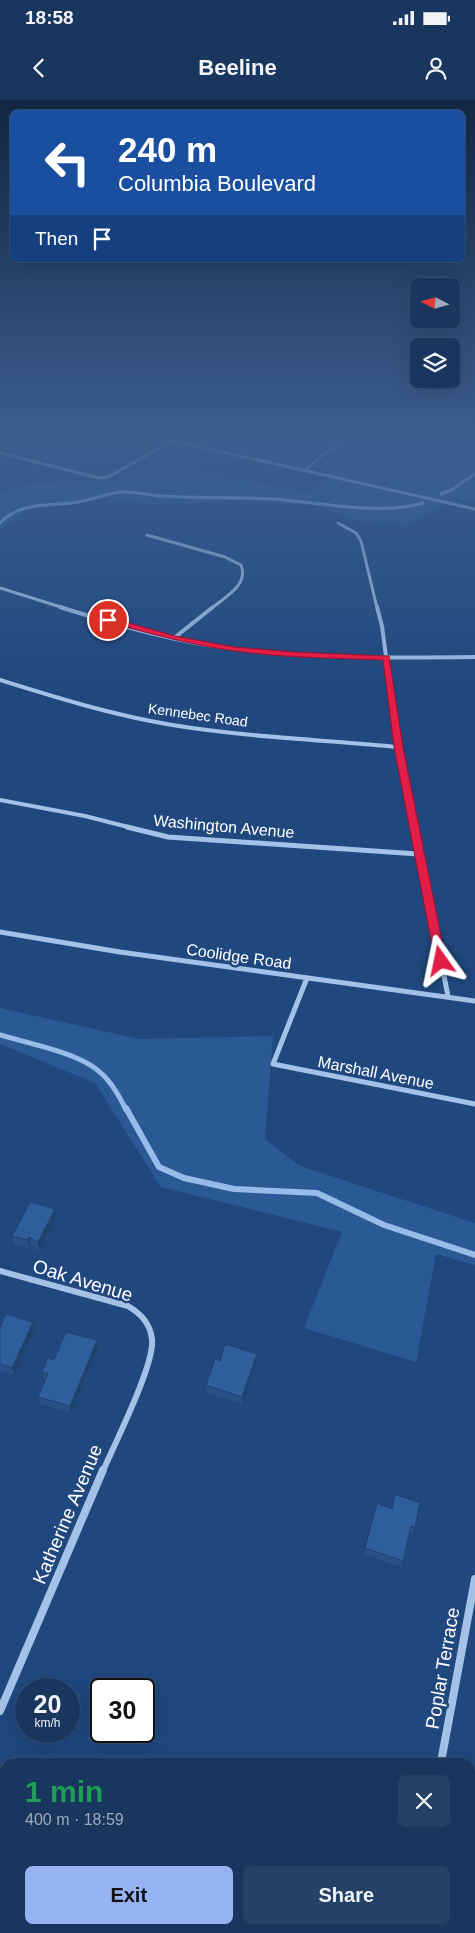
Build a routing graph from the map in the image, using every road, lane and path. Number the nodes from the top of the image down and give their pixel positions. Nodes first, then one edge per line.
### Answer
1 (338, 523) dead end
2 (147, 536) dead end
3 (0, 588) edge
4 (174, 638) junction
5 (386, 658) junction
6 (475, 658) edge
7 (0, 680) edge
8 (398, 747) junction
9 (0, 800) edge
10 (418, 854) junction
11 (0, 932) edge
12 (307, 978) junction
13 (448, 996) junction
14 (475, 1001) edge
15 (475, 1104) edge
16 (0, 1271) edge
17 (150, 1328) joint
18 (475, 1580) edge
19 (0, 1710) edge
20 (442, 1758) edge

1 - 5 street
2 - 4 street
3 - 4 street
4 - 5 street
5 - 6 street
5 - 8 street
7 - 8 street, Kennebec Road
8 - 10 street
9 - 10 street, Washington Avenue
10 - 13 street
11 - 12 street, Coolidge Road
12 - 13 street, Coolidge Road
12 - 15 street, Marshall Avenue
13 - 14 street, Coolidge Road
16 - 17 street, Oak Avenue
17 - 19 street, Katherine Avenue
18 - 20 street, Poplar Terrace

